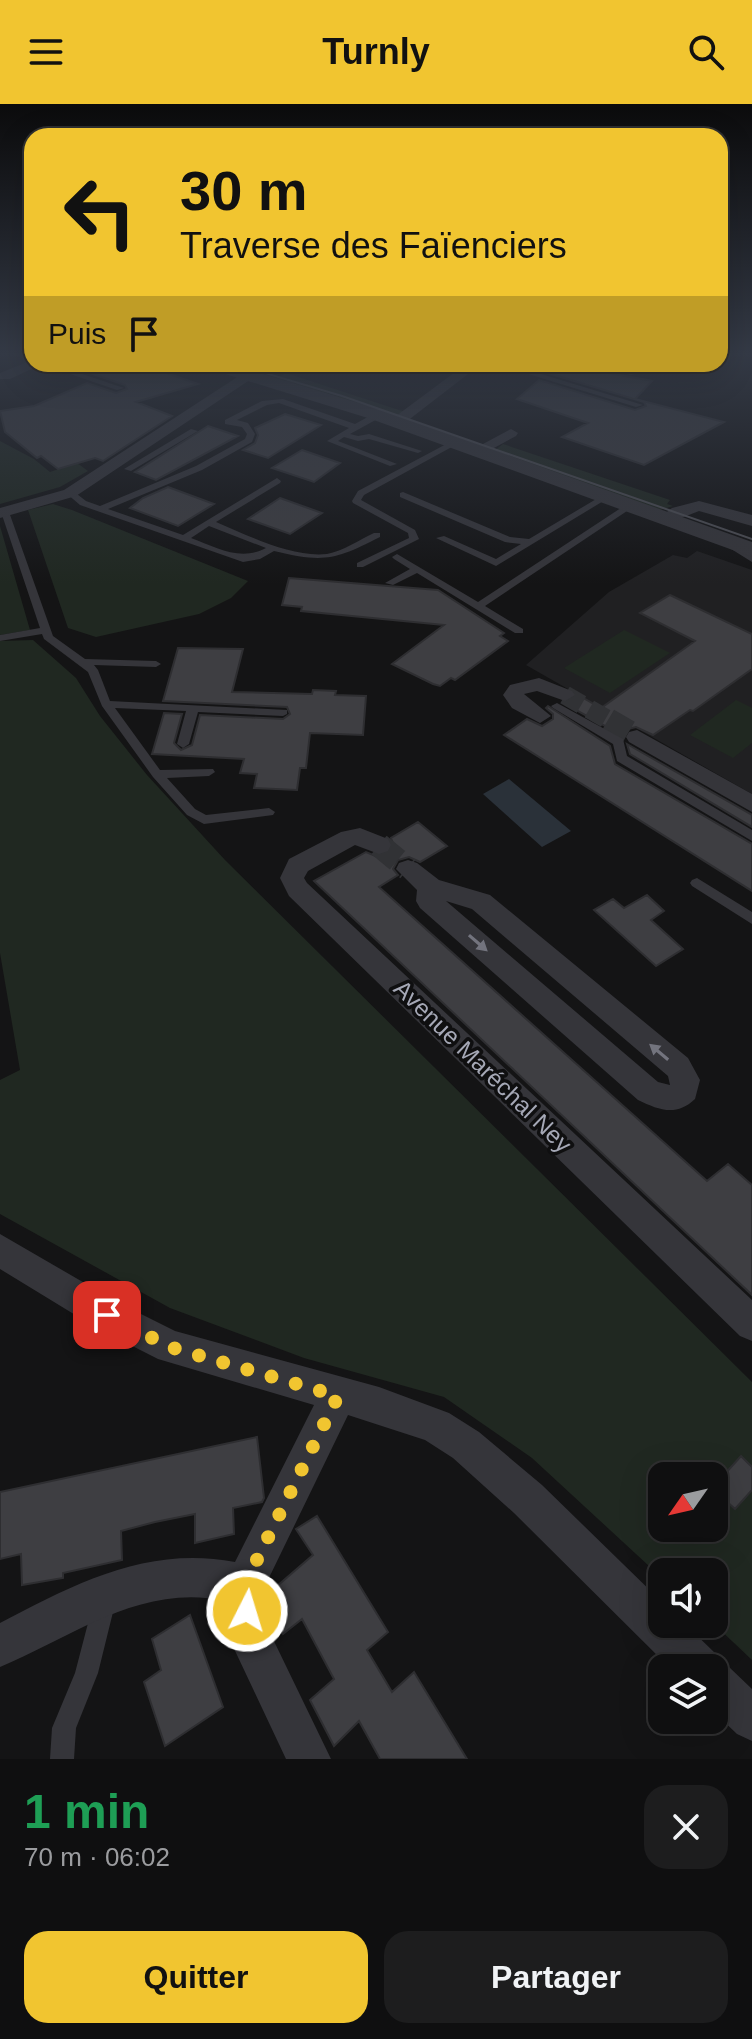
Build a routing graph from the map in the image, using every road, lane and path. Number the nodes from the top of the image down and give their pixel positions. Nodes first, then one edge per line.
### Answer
1 (166, 429) edge
2 (249, 429) edge
3 (351, 429) edge
4 (418, 429) edge
5 (194, 431) dead end
6 (511, 433) dead end
7 (343, 434) junction
8 (145, 443) junction
9 (455, 443) junction
10 (163, 448) junction
11 (418, 451) dead end
12 (478, 451) junction
13 (393, 464) dead end
14 (128, 469) dead end
15 (277, 481) dead end
16 (70, 493) junction
17 (403, 495) dead end
18 (606, 497) junction
19 (630, 505) junction
20 (100, 509) junction
21 (2, 512) edge
22 (666, 519) junction
23 (752, 521) edge
24 (209, 523) junction
25 (377, 535) dead end
26 (184, 538) junction
27 (441, 538) dead end
28 (724, 540) junction
29 (530, 542) junction
30 (273, 548) junction
31 (752, 550) edge
32 (397, 557) dead end
33 (752, 559) edge
34 (360, 565) dead end
35 (417, 569) junction
36 (390, 583) dead end
37 (478, 606) junction
38 (45, 630) junction
39 (519, 631) dead end
40 (0, 638) edge
41 (85, 662) junction
42 (156, 664) dead end
43 (106, 704) junction
44 (554, 706) dead end
45 (193, 708) junction
46 (283, 712) dead end
47 (637, 737) tunnel mouth
48 (183, 744) dead end
49 (209, 772) dead end
50 (157, 774) junction
51 (752, 804) edge
52 (269, 812) dead end
53 (752, 836) edge
54 (379, 845) tunnel mouth
55 (408, 869) tunnel mouth
56 (697, 883) dead end
57 (430, 887) junction
58 (752, 919) edge
59 (0, 1250) edge
60 (752, 1324) edge
61 (338, 1396) junction
62 (245, 1584) junction
63 (107, 1596) junction
64 (0, 1646) edge
65 (686, 1654) edge
66 (728, 1696) edge
67 (752, 1719) edge
68 (62, 1759) edge
69 (309, 1759) edge

1 - 8 street
2 - 20 lane
3 - 7 lane
4 - 9 street
5 - 10 lane
6 - 12 street
7 - 11 lane
7 - 13 lane
8 - 10 lane
8 - 16 street
9 - 12 street
9 - 34 lane
10 - 14 lane
12 - 18 street
15 - 24 lane
16 - 20 lane
16 - 21 street
17 - 29 lane
18 - 19 street
18 - 29 lane
19 - 22 street
19 - 37 lane
20 - 26 lane
21 - 38 lane
22 - 23 street
22 - 28 street
24 - 26 lane
24 - 30 lane
25 - 30 lane
26 - 30 lane
27 - 29 lane
28 - 31 street
28 - 33 lane
32 - 35 lane
35 - 36 lane
35 - 37 lane
37 - 39 lane
38 - 40 lane
38 - 41 lane
41 - 42 lane
41 - 43 lane
43 - 45 lane
43 - 50 lane
44 - 53 lane
45 - 46 lane
45 - 48 lane
47 - 51 street
49 - 50 lane
50 - 52 lane
54 - 60 street, Avenue Maréchal Ney
55 - 57 street
56 - 58 lane
57 -> 57 street
59 - 61 street
61 - 62 street
61 - 65 street
62 - 63 street
62 - 69 street
63 - 64 street
63 - 68 lane
66 - 67 street

